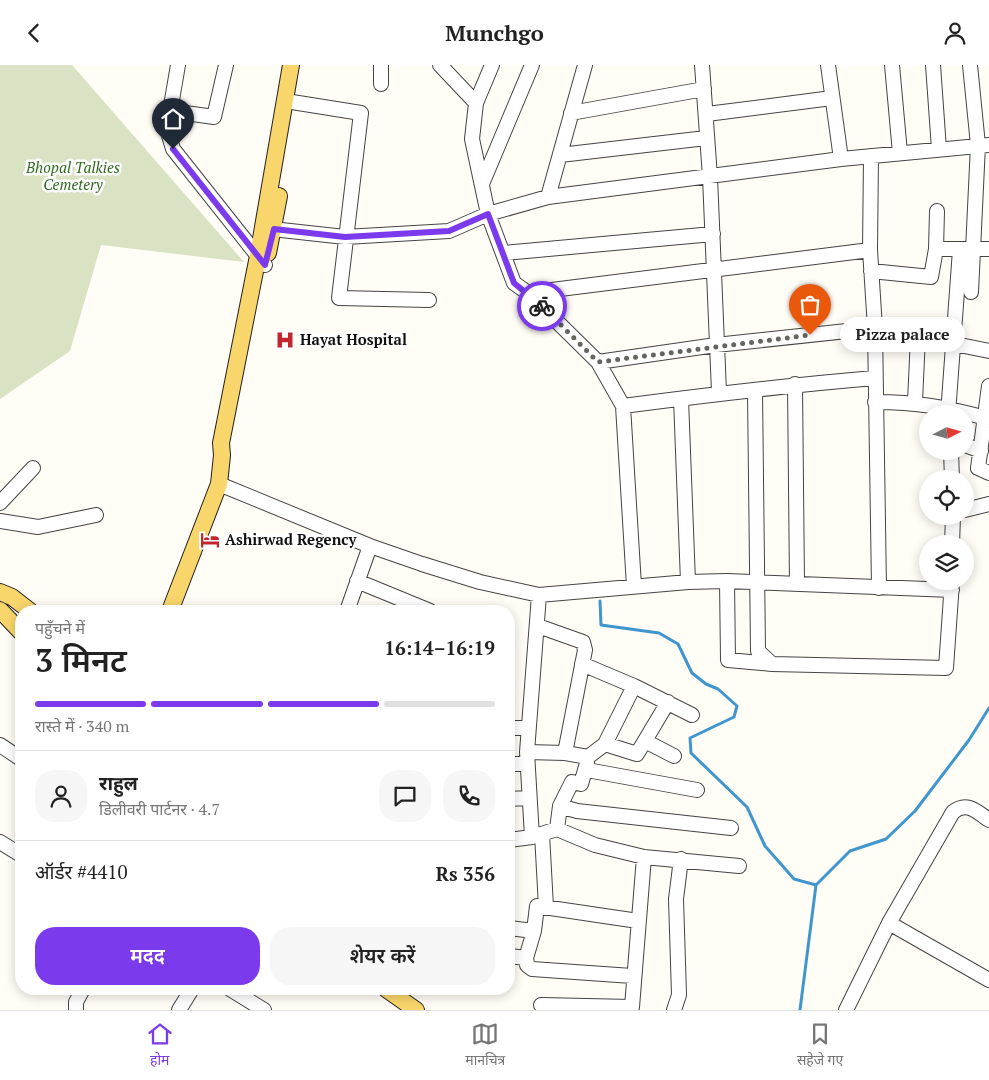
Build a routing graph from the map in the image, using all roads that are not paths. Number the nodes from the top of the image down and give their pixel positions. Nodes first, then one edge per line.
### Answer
1 (178, 65) edge
2 (226, 65) edge
3 (380, 65) edge
4 (440, 65) edge
5 (492, 65) edge
6 (532, 65) edge
7 (584, 65) edge
8 (702, 65) edge
9 (828, 65) edge
10 (892, 65) edge
11 (933, 65) edge
12 (970, 65) edge
13 (294, 70) edge
14 (381, 83) dead end
15 (704, 89) junction
16 (832, 98) junction
17 (292, 102) junction
18 (476, 103) junction
19 (171, 111) junction
20 (571, 113) junction
21 (707, 114) junction
22 (706, 138) junction
23 (983, 145) edge
24 (939, 149) junction
25 (900, 153) junction
26 (560, 155) junction
27 (871, 156) junction
28 (841, 159) junction
29 (710, 177) junction
30 (482, 184) junction
31 (548, 197) junction
32 (937, 211) dead end
33 (488, 214) junction
34 (269, 228) junction
35 (713, 234) junction
36 (345, 237) junction
37 (936, 249) junction
38 (966, 249) junction
39 (989, 249) edge
40 (870, 250) junction
41 (504, 253) junction
42 (261, 260) junction
43 (713, 271) junction
44 (871, 271) junction
45 (971, 292) dead end
46 (528, 293) junction
47 (429, 300) dead end
48 (875, 329) junction
49 (918, 336) junction
50 (954, 343) junction
51 (716, 345) junction
52 (989, 351) edge
53 (598, 362) junction
54 (875, 378) junction
55 (795, 384) junction
56 (989, 386) edge
57 (755, 391) junction
58 (719, 392) junction
59 (681, 399) junction
60 (875, 402) junction
61 (915, 402) junction
62 (927, 405) edge
63 (948, 405) edge
64 (623, 406) junction
65 (974, 412) edge
66 (987, 413) edge
67 (974, 449) edge
68 (980, 451) junction
69 (33, 468) dead end
70 (989, 473) edge
71 (219, 484) junction
72 (0, 503) edge
73 (989, 504) edge
74 (974, 508) edge
75 (96, 515) dead end
76 (0, 521) edge
77 (370, 546) junction
78 (357, 581) junction
79 (727, 581) junction
80 (758, 581) junction
81 (688, 582) junction
82 (797, 584) junction
83 (634, 587) junction
84 (919, 587) edge
85 (879, 588) junction
86 (952, 590) edge
87 (0, 592) edge
88 (539, 595) junction
89 (22, 605) edge
90 (172, 605) edge
91 (349, 605) edge
92 (415, 605) edge
93 (0, 610) edge
94 (15, 626) edge
95 (538, 626) junction
96 (582, 664) junction
97 (772, 664) junction
98 (634, 686) junction
99 (668, 702) junction
100 (692, 715) dead end
101 (515, 728) edge
102 (528, 728) junction
103 (645, 741) junction
104 (605, 744) junction
105 (0, 745) edge
106 (565, 753) junction
107 (15, 755) edge
108 (674, 756) dead end
109 (527, 758) junction
110 (515, 762) edge
111 (587, 764) junction
112 (698, 790) dead end
113 (528, 798) junction
114 (515, 799) edge
115 (560, 806) junction
116 (989, 820) edge
117 (731, 828) dead end
118 (557, 829) junction
119 (537, 835) junction
120 (515, 839) edge
121 (0, 842) edge
122 (15, 851) edge
123 (644, 857) junction
124 (681, 859) junction
125 (739, 866) dead end
126 (546, 907) junction
127 (638, 921) junction
128 (889, 923) junction
129 (515, 929) edge
130 (534, 931) junction
131 (515, 956) edge
132 (526, 958) junction
133 (987, 975) edge
134 (632, 976) junction
135 (80, 995) edge
136 (188, 995) edge
137 (240, 995) edge
138 (395, 995) edge
139 (541, 1005) dead end
140 (850, 1008) edge
141 (76, 1010) edge
142 (179, 1010) edge
143 (264, 1010) edge
144 (416, 1010) edge
145 (674, 1010) edge

1 - 19 street
2 - 19 street
3 - 14 street
4 - 18 street
5 - 18 street
6 - 30 street
7 - 20 street
8 - 15 street
9 - 16 street
10 - 25 street
11 - 24 street
12 - 23 street
13 - 17 main road
13 - 34 main road
15 - 20 street
15 - 21 street
16 - 21 street
16 - 28 street
17 - 34 main road
17 - 36 street
18 - 30 street
19 - 42 street
20 - 26 street
21 - 22 street
22 - 26 street
22 - 29 street
23 - 24 street
23 - 38 street
24 - 25 street
25 - 27 street
26 - 31 street
27 - 28 street
27 - 40 street
28 - 29 street
29 - 31 street
29 - 35 street
30 - 33 street
31 - 33 street
32 - 37 street
33 - 36 street
33 - 41 street
34 - 36 street
34 - 42 main road
35 - 41 street
35 - 43 street
36 - 47 street
37 - 38 street
37 - 44 street
38 - 39 street
38 - 45 street
38 - 50 street
40 - 43 street
40 - 44 street
41 - 46 street
42 - 71 main road
43 - 46 street
43 - 51 street
44 - 48 street
46 - 53 street
48 - 49 street
48 - 51 street
48 - 54 street
49 - 50 street
49 - 61 street
50 - 52 street
50 - 63 street
51 - 53 street
51 - 58 street
53 - 64 street
54 - 55 street
54 - 60 street
55 - 57 street
55 - 82 street
56 - 66 street
57 - 58 street
57 - 80 street
58 - 59 street
59 - 64 street
59 - 81 street
60 - 61 street
60 - 85 street
61 - 62 street
64 - 83 street
65 - 66 street
66 - 68 street
67 - 68 street
68 - 70 street
69 - 72 street
71 - 77 street
71 - 90 main road
73 - 74 street
75 - 76 street
77 - 78 street
77 - 88 street
78 - 91 street
78 - 92 street
79 - 80 street
79 - 81 street
79 - 97 street
80 - 82 street
80 - 97 street
81 - 83 street
82 - 85 street
83 - 88 street
84 - 85 street
86 - 97 street
87 - 89 main road
88 - 95 street
93 - 94 main road
95 - 96 street
95 - 102 street
96 - 98 street
96 - 106 street
98 - 99 street
98 - 104 street
99 - 100 street
99 - 103 street
101 - 102 street
102 - 109 street
103 - 104 street
103 - 108 street
104 - 111 street
105 - 107 street
106 - 109 street
106 - 111 street
109 - 110 street
109 - 113 street
111 - 112 street
111 - 115 street
113 - 114 street
113 - 119 street
115 - 117 street
115 - 118 street
116 - 128 street
118 - 119 street
118 - 123 street
119 - 120 street
119 - 126 street
121 - 122 street
123 - 124 street
123 - 127 street
124 - 125 street
124 - 145 street
126 - 127 street
126 - 130 street
127 - 134 street
128 - 133 street
128 - 140 street
129 - 130 street
130 - 132 street
131 - 132 street
132 - 134 street
134 - 139 street
135 - 141 street
136 - 142 street
137 - 143 street
138 - 144 main road

